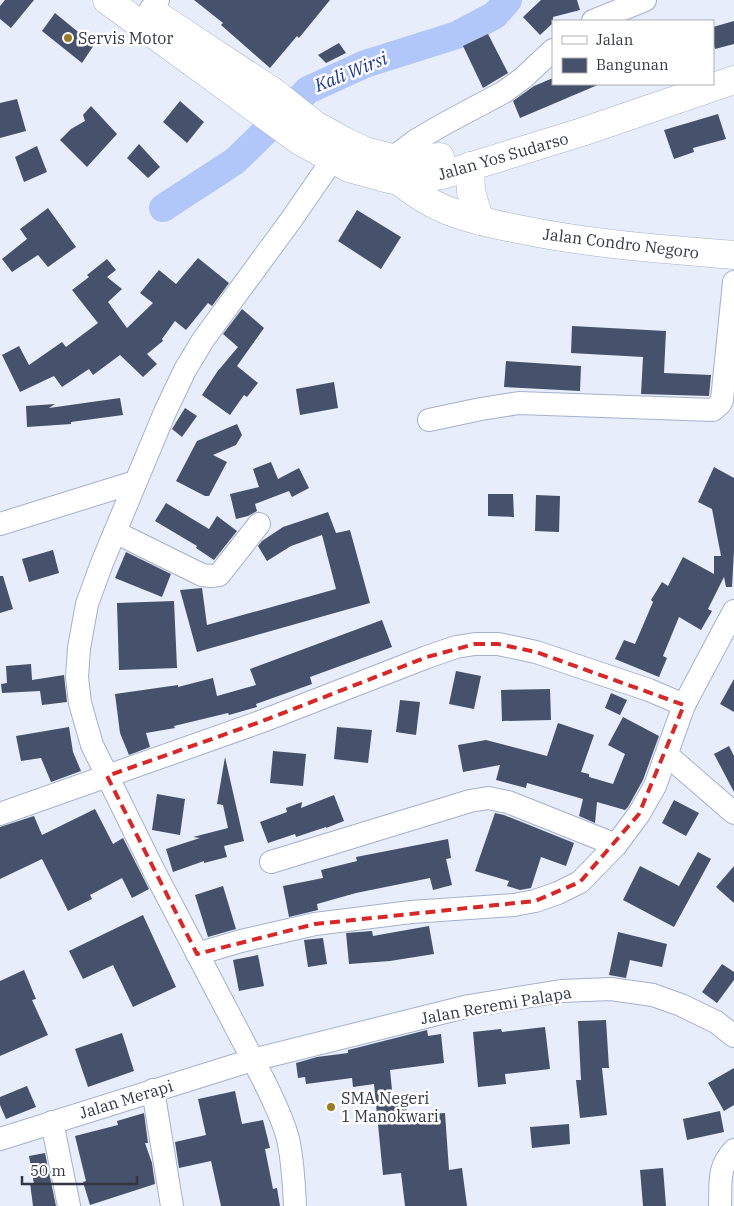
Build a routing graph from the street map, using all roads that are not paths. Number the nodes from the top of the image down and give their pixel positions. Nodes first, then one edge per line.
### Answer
1 (107, 0) edge
2 (645, 0) edge
3 (148, 3) edge
4 (595, 20) edge
5 (552, 51) edge
6 (734, 63) edge
7 (714, 75) edge
8 (734, 80) edge
9 (714, 81) edge
10 (668, 85) edge
11 (695, 85) edge
12 (265, 101) junction
13 (308, 133) junction
14 (333, 160) junction
15 (470, 166) junction
16 (395, 170) junction
17 (480, 221) junction
18 (734, 255) edge
19 (734, 282) edge
20 (429, 420) dead end
21 (136, 482) junction
22 (0, 524) edge
23 (259, 524) dead end
24 (115, 532) junction
25 (731, 625) edge
26 (684, 705) junction
27 (667, 755) junction
28 (107, 776) junction
29 (734, 813) edge
30 (0, 814) edge
31 (616, 845) junction
32 (271, 862) dead end
33 (197, 954) junction
34 (734, 1036) edge
35 (252, 1060) junction
36 (152, 1090) junction
37 (52, 1122) junction
38 (0, 1139) edge
39 (734, 1150) edge
40 (69, 1206) edge
41 (172, 1206) edge
42 (295, 1206) edge
43 (720, 1206) edge

1 - 12 main road, Jalan Yos Sudarso
2 - 4 street
3 - 12 main road, Jalan Yos Sudarso
5 - 16 street
6 - 7 main road, Jalan Yos Sudarso
8 - 9 main road, Jalan Yos Sudarso
10 - 16 main road, Jalan Yos Sudarso
11 - 15 main road, Jalan Yos Sudarso
12 - 13 main road, Jalan Yos Sudarso
13 - 14 main road, Jalan Yos Sudarso
13 - 16 main road, Jalan Yos Sudarso
14 - 16 main road, Jalan Yos Sudarso
14 - 21 street
15 - 16 main road, Jalan Yos Sudarso
15 - 17 main road
16 - 17 main road, Jalan Condro Negoro
17 - 18 main road, Jalan Condro Negoro
19 - 20 street
21 - 22 street
21 - 24 street
23 - 24 street
24 - 28 street
25 - 26 street
26 - 27 street
26 - 28 street
27 - 29 street
27 - 31 street
28 - 30 street
28 - 33 street
31 - 32 street
31 - 33 street
33 - 35 street
34 - 35 street, Jalan Reremi Palapa
35 - 36 street, Jalan Merapi
35 - 42 street
36 - 37 street, Jalan Merapi
36 - 41 street
37 - 38 street, Jalan Merapi
37 - 40 street
39 - 43 street

